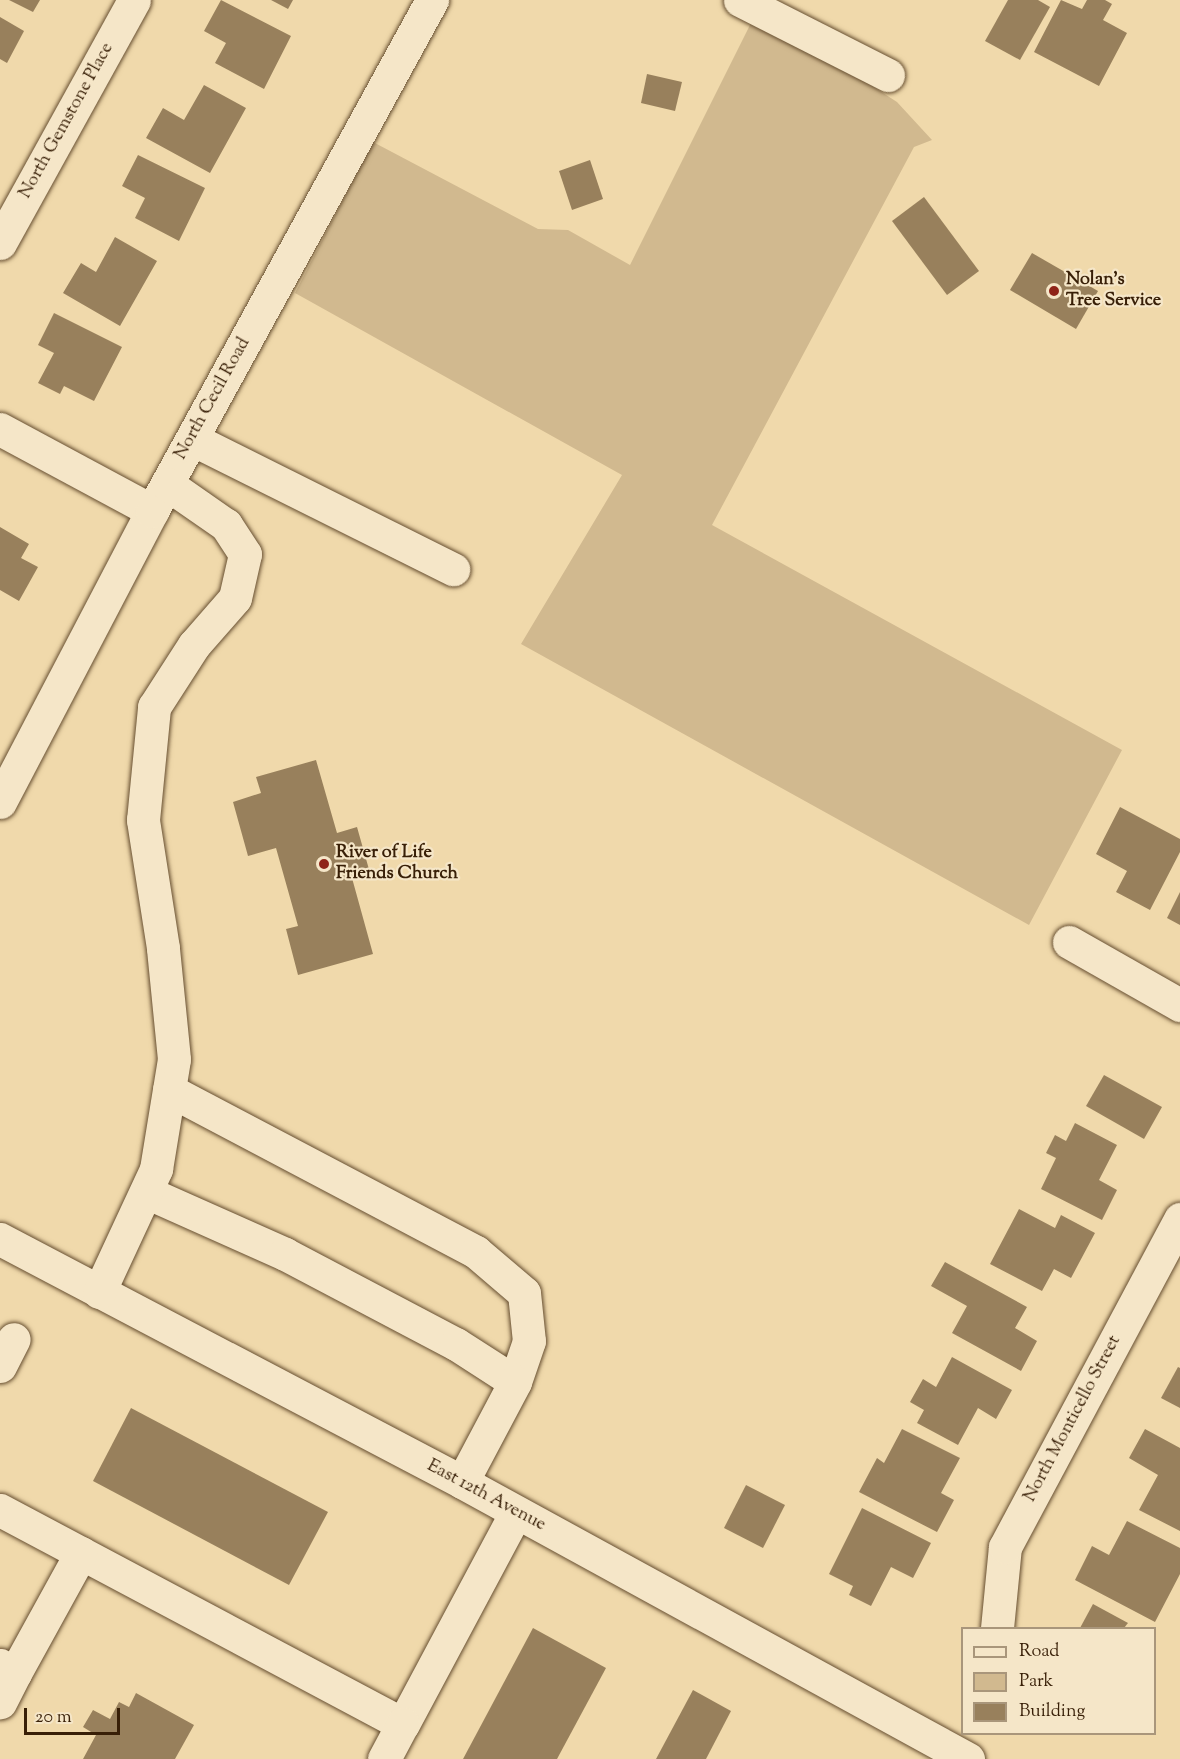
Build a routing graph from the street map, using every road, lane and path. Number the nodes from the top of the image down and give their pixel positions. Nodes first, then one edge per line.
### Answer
1 (134, 0) edge
2 (432, 0) edge
3 (740, 0) edge
4 (888, 75) dead end
5 (0, 243) edge
6 (0, 429) edge
7 (192, 439) junction
8 (159, 497) junction
9 (453, 569) dead end
10 (0, 802) edge
11 (1069, 942) dead end
12 (1180, 1005) edge
13 (169, 1090) junction
14 (146, 1192) junction
15 (1180, 1219) edge
16 (0, 1239) edge
17 (99, 1292) junction
18 (515, 1382) junction
19 (462, 1482) junction
20 (0, 1510) edge
21 (516, 1512) junction
22 (81, 1553) junction
23 (997, 1627) edge
24 (8, 1669) edge
25 (0, 1702) edge
26 (403, 1724) junction
27 (962, 1748) edge
28 (384, 1759) edge

1 - 5 street, North Gemstone Place
2 - 7 street, North Cecil Road
3 - 4 street
6 - 8 street
7 - 8 street, North Cecil Road
7 - 9 street
8 - 10 street, North Cecil Road
8 - 13 street
11 - 12 street
13 - 14 street
13 - 18 street
14 - 17 street
14 - 18 street
15 - 23 street, North Monticello Street
16 - 17 street, East 12th Avenue
17 - 19 street, East 12th Avenue
18 - 19 street
19 - 21 street, East 12th Avenue
20 - 22 street
21 - 26 street
21 - 27 street, East 12th Avenue
22 - 24 street
22 - 26 street
24 - 25 street
26 - 28 street

